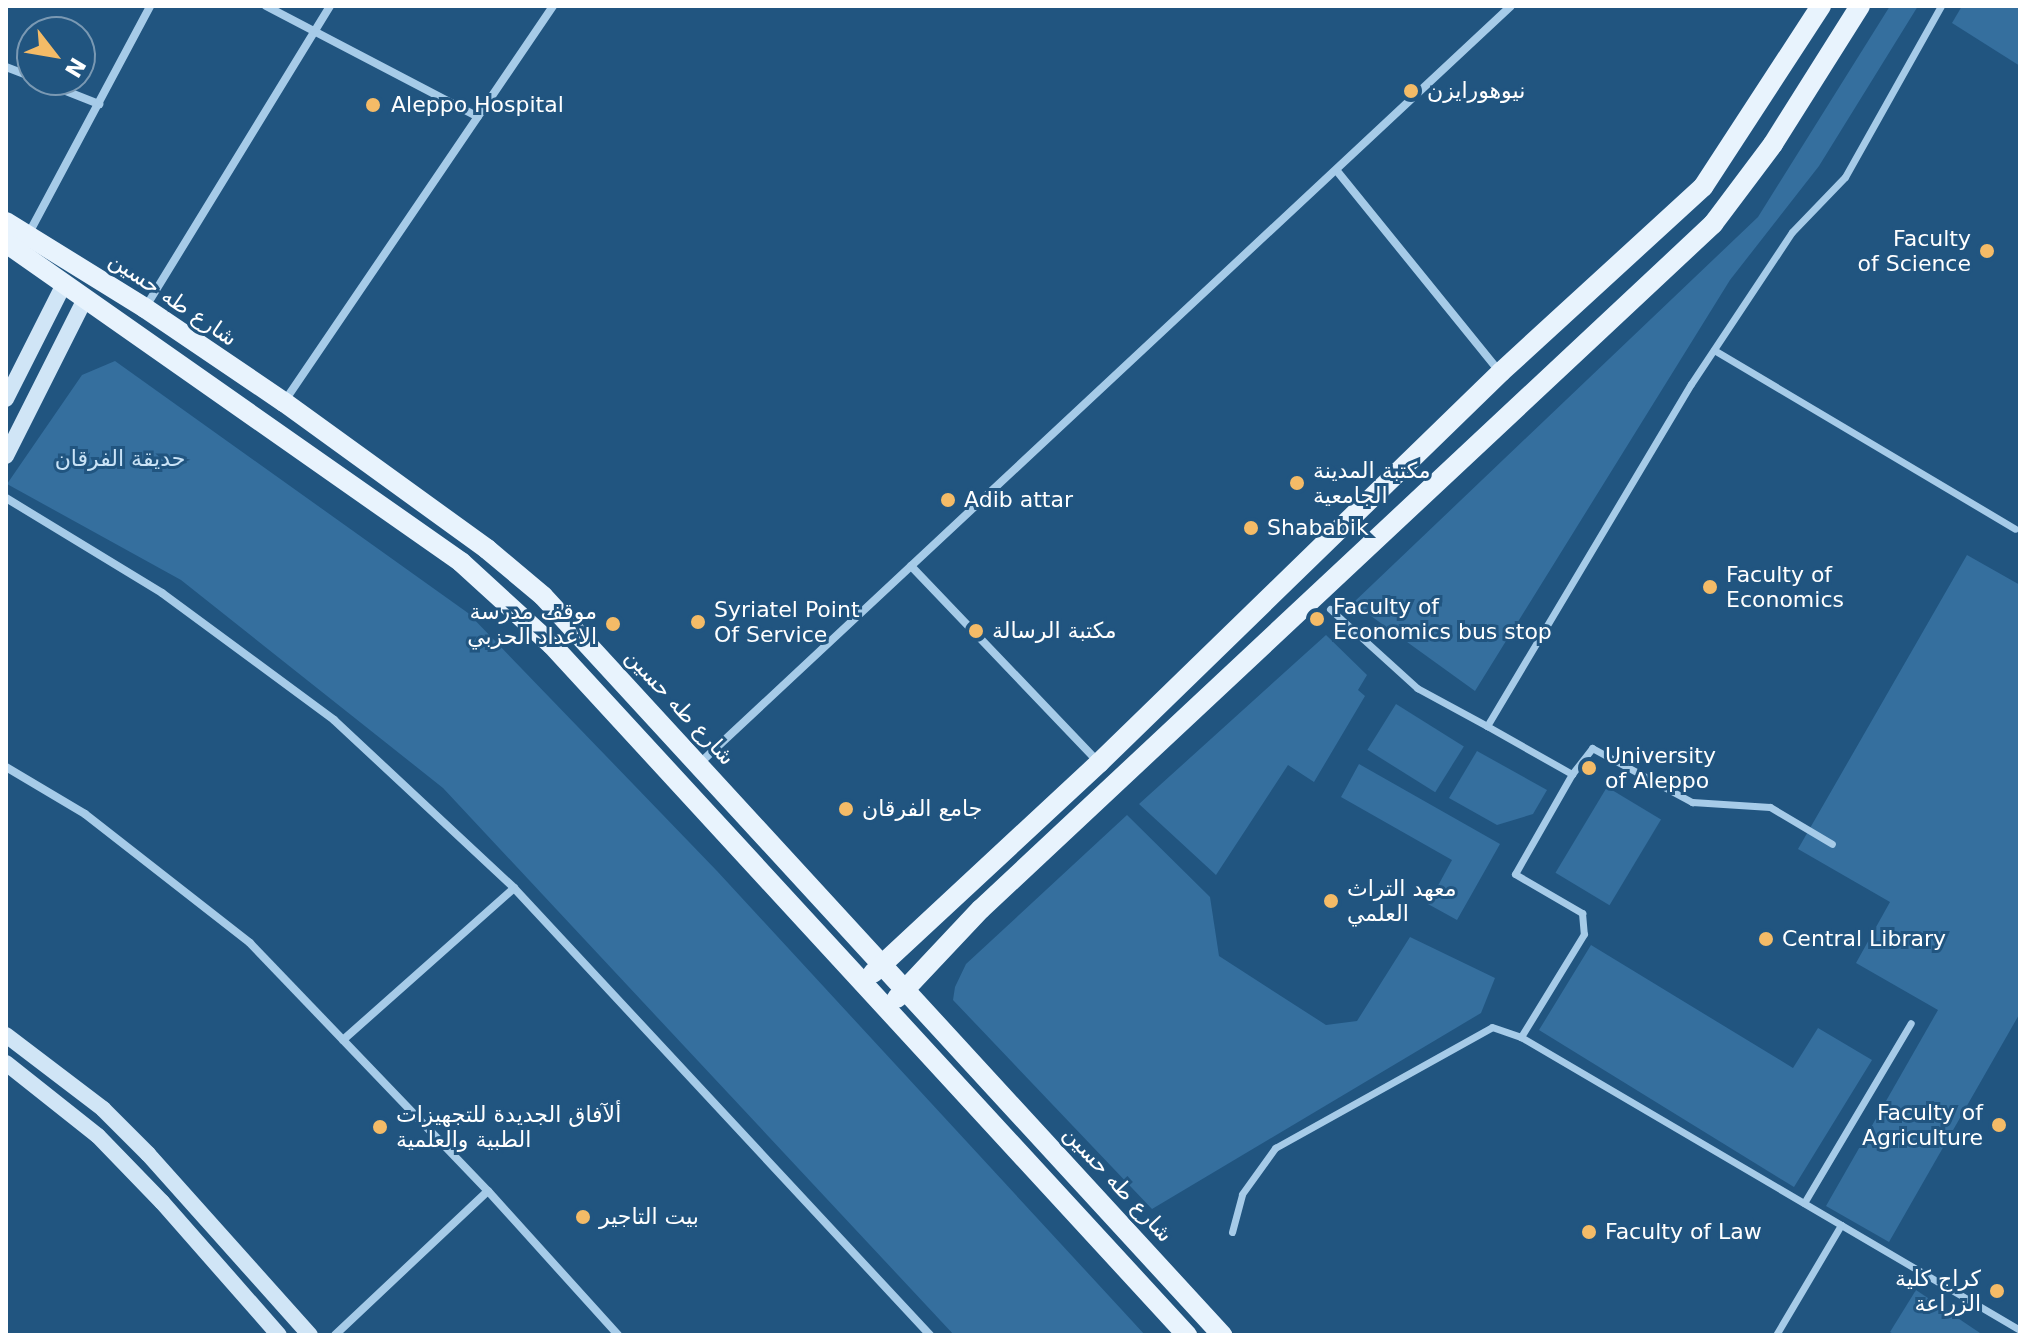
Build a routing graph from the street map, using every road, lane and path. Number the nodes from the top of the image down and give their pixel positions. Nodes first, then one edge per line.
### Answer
1 (150, 6) edge
2 (266, 6) edge
3 (330, 6) edge
4 (553, 6) edge
5 (1511, 6) edge
6 (1821, 6) edge
7 (1860, 6) edge
8 (1941, 6) edge
9 (315, 31) junction
10 (79, 96) edge
11 (99, 104) junction
12 (478, 117) junction
13 (1337, 171) junction
14 (6, 222) edge
15 (29, 233) junction
16 (6, 243) edge
17 (63, 286) junction
18 (84, 301) junction
19 (145, 308) junction
20 (1714, 350) junction
21 (1501, 372) junction
22 (6, 399) edge
23 (284, 402) junction
24 (6, 456) edge
25 (6, 498) edge
26 (2015, 529) dead end
27 (911, 566) junction
28 (1330, 609) dead end
29 (1487, 726) junction
30 (700, 763) junction
31 (1099, 763) junction
32 (6, 767) edge
33 (1572, 774) junction
34 (1832, 844) dead end
35 (514, 888) junction
36 (882, 964) junction
37 (861, 984) junction
38 (906, 989) junction
39 (885, 1009) junction
40 (1911, 1023) dead end
41 (6, 1035) edge
42 (1521, 1037) junction
43 (343, 1040) junction
44 (6, 1063) edge
45 (488, 1191) junction
46 (1804, 1203) junction
47 (1841, 1225) junction
48 (1232, 1232) dead end
49 (2020, 1330) edge
50 (279, 1335) edge
51 (310, 1335) edge
52 (335, 1335) edge
53 (618, 1335) edge
54 (930, 1335) edge
55 (1187, 1335) edge
56 (1222, 1335) edge
57 (1776, 1335) edge

1 - 11 street
2 - 9 street
3 - 9 street
4 - 12 street
5 - 13 street
6 - 21 main road
7 - 38 main road
8 - 20 street
9 - 12 street
9 - 19 street
10 - 11 street
11 - 15 street
12 - 23 street
13 - 21 street
13 - 27 street
14 - 15 main road, شارع طه حسين
15 - 19 main road, شارع طه حسين
16 - 17 main road
17 - 18 main road
17 - 22 main road
18 - 24 main road
18 - 37 main road
19 - 23 main road, شارع طه حسين
20 - 26 street
20 - 29 street
21 - 31 main road
23 - 30 main road, شارع طه حسين
25 - 35 street
27 - 30 street
27 - 31 street
28 - 29 street
29 - 33 street
30 - 36 main road, شارع طه حسين
31 - 36 main road
32 - 43 street
33 - 34 street
33 - 42 street
35 - 43 street
35 - 54 street
36 - 37 main road
36 - 38 main road, شارع طه حسين
37 - 39 main road
38 - 39 main road
38 - 56 main road, شارع طه حسين
39 - 55 main road
40 - 46 street
41 - 51 main road
42 - 46 street
42 - 48 street
43 - 45 street
44 - 50 main road
45 - 52 street
45 - 53 street
46 - 47 street
47 - 49 street
47 - 57 street

